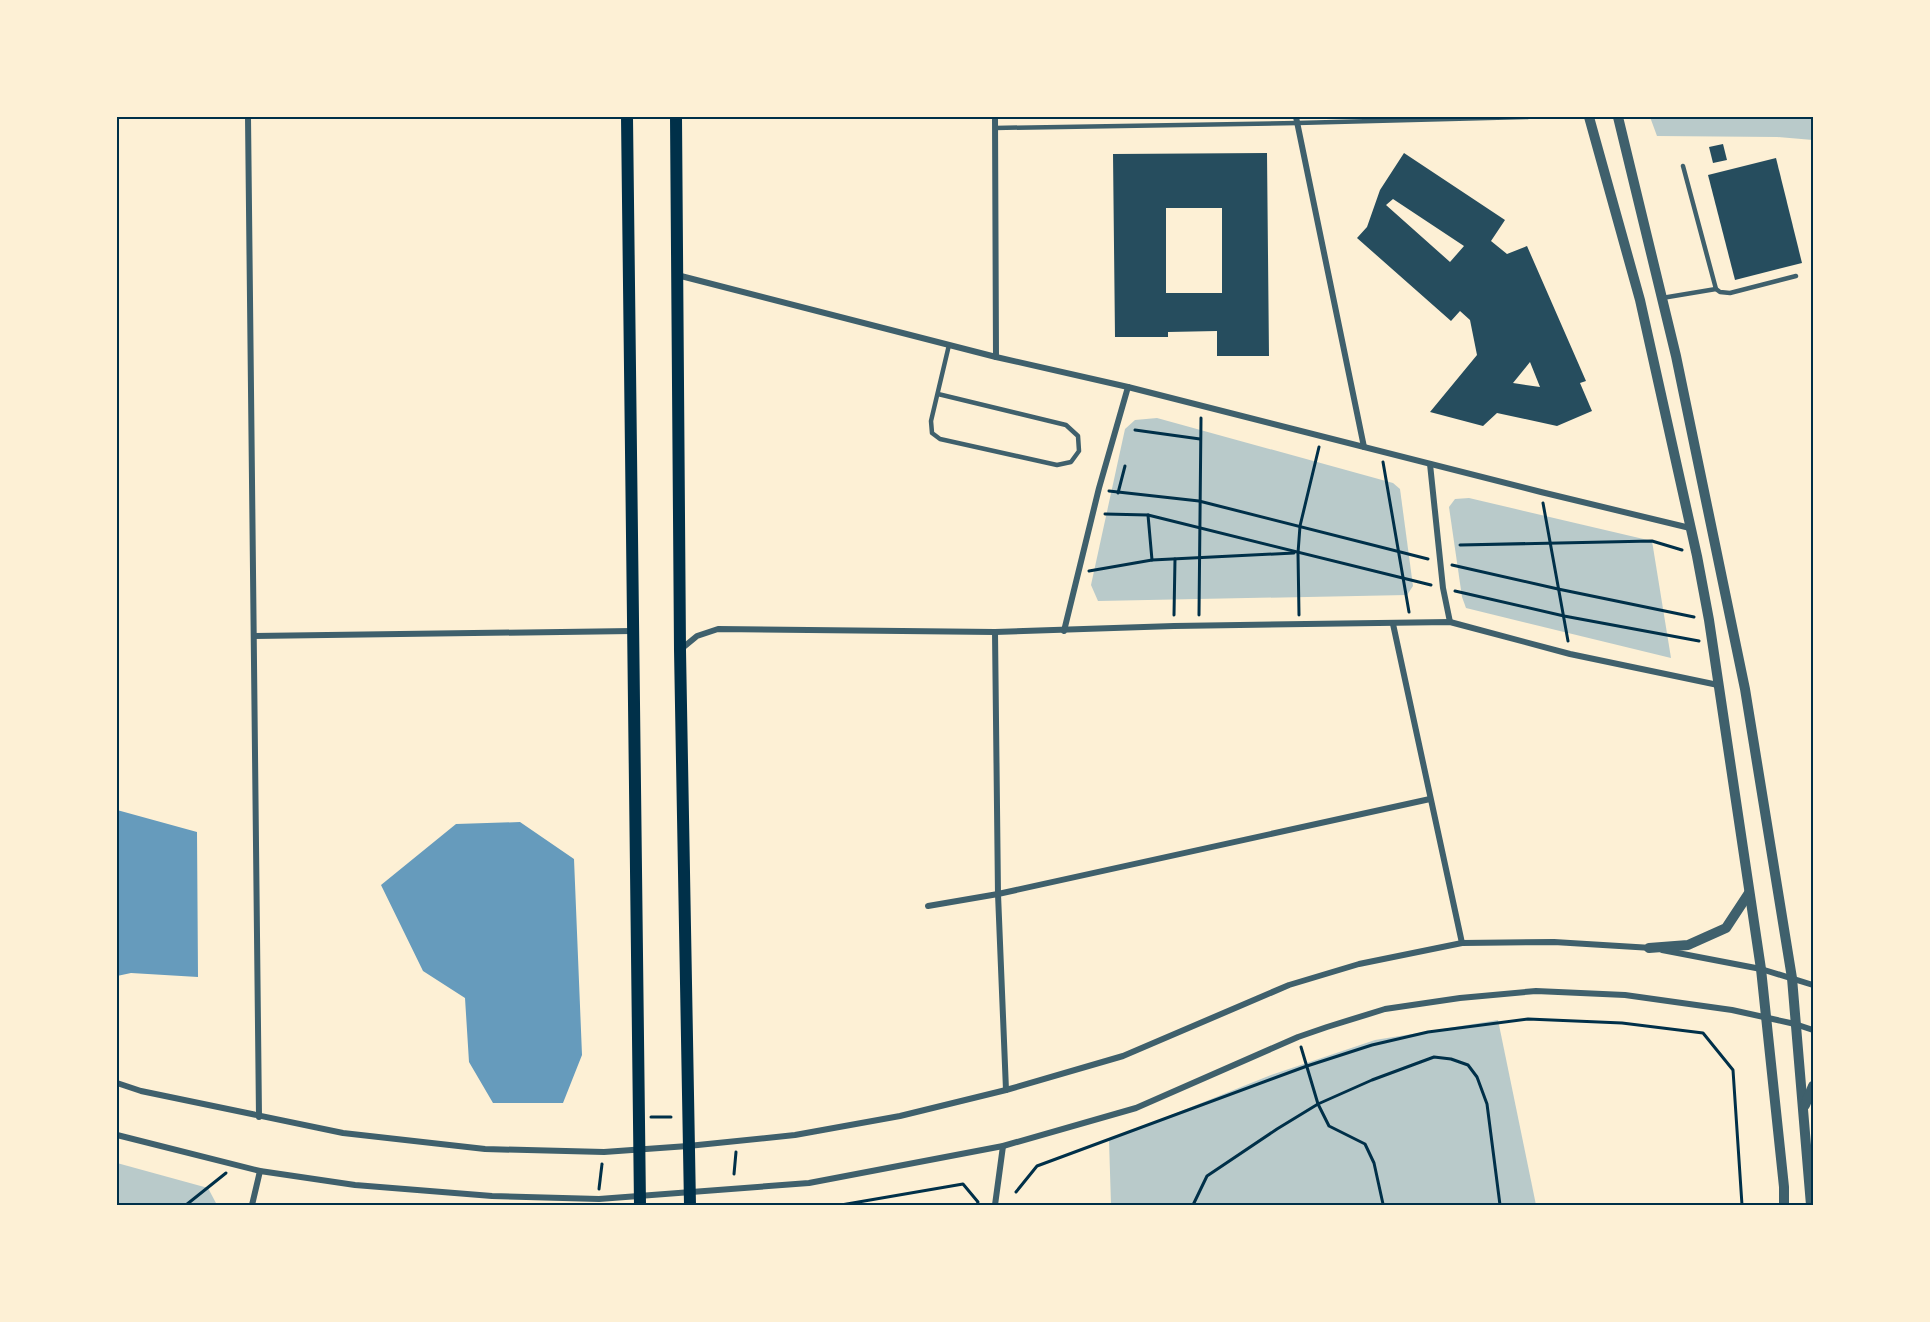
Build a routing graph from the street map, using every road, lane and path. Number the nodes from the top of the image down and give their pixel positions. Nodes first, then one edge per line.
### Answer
1 (248, 117) edge
2 (627, 117) edge
3 (676, 117) edge
4 (995, 117) edge
5 (1528, 117) edge
6 (1589, 117) edge
7 (1618, 117) edge
8 (1297, 120) edge
9 (995, 128) junction
10 (1683, 166) dead end
11 (676, 275) junction
12 (1796, 276) dead end
13 (1716, 289) junction
14 (1662, 298) junction
15 (950, 345) junction
16 (996, 357) junction
17 (1128, 387) junction
18 (938, 394) junction
19 (1201, 406) junction
20 (1135, 430) dead end
21 (1322, 436) junction
22 (1200, 439) junction
23 (1364, 447) junction
24 (1382, 452) junction
25 (1430, 464) junction
26 (1125, 466) dead end
27 (1099, 488) junction
28 (1541, 492) junction
29 (1118, 493) junction
30 (1199, 501) junction
31 (1093, 514) junction
32 (1148, 515) junction
33 (1300, 526) junction
34 (1199, 528) junction
35 (1690, 528) junction
36 (1550, 542) junction
37 (1460, 545) dead end
38 (1398, 551) junction
39 (1298, 553) junction
40 (1697, 555) junction
41 (1199, 557) junction
42 (1175, 559) junction
43 (1152, 560) junction
44 (1441, 562) junction
45 (1078, 573) junction
46 (1404, 580) junction
47 (1443, 588) junction
48 (1558, 589) junction
49 (1563, 616) junction
50 (1709, 620) junction
51 (1450, 622) junction
52 (1410, 623) junction
53 (1393, 624) junction
54 (1299, 625) junction
55 (1174, 626) junction
56 (1199, 626) junction
57 (632, 631) junction
58 (1064, 631) junction
59 (995, 632) junction
60 (254, 636) junction
61 (1712, 643) junction
62 (680, 650) junction
63 (1570, 654) junction
64 (1718, 685) junction
65 (1430, 799) junction
66 (1749, 893) junction
67 (998, 894) junction
68 (928, 906) dead end
69 (1462, 943) junction
70 (1649, 948) junction
71 (1761, 969) junction
72 (1792, 978) junction
73 (1813, 985) edge
74 (1765, 1017) junction
75 (1795, 1024) junction
76 (1813, 1030) edge
77 (1298, 1037) junction
78 (1307, 1066) junction
79 (117, 1083) edge
80 (1813, 1086) edge
81 (1006, 1090) junction
82 (1318, 1104) junction
83 (1804, 1108) junction
84 (259, 1117) junction
85 (671, 1117) dead end
86 (647, 1118) dead end
87 (117, 1136) edge
88 (688, 1146) junction
89 (1003, 1146) junction
90 (640, 1149) junction
91 (736, 1150) dead end
92 (237, 1164) junction
93 (602, 1164) dead end
94 (260, 1171) junction
95 (734, 1174) dead end
96 (1812, 1186) edge
97 (599, 1190) dead end
98 (1016, 1192) dead end
99 (689, 1199) edge
100 (640, 1200) edge
101 (186, 1205) edge
102 (252, 1205) edge
103 (841, 1205) edge
104 (977, 1205) edge
105 (995, 1205) edge
106 (1193, 1205) edge
107 (1384, 1205) edge
108 (1500, 1205) edge
109 (1742, 1205) edge
110 (1784, 1205) edge
111 (1811, 1205) edge

1 - 60 street
2 - 57 main road
3 - 11 main road
4 - 9 street
5 - 8 lane
6 - 35 street
7 - 14 street
8 - 9 lane
8 - 23 street
9 - 16 street
10 - 13 lane
11 - 15 street
11 - 62 main road
12 - 13 lane
13 - 14 lane
14 - 72 street
15 - 16 street
15 - 18 lane
16 - 17 street
17 - 19 street
17 - 27 street
18 - 18 lane
19 - 21 street
19 - 22 path
20 - 22 path
21 - 23 street
21 - 33 path
22 - 30 path
23 - 24 street
24 - 25 street
24 - 38 path
25 - 28 street
25 - 44 street
26 - 29 path
27 - 29 path
27 - 31 street
28 - 35 street
28 - 36 path
29 - 30 path
30 - 33 path
30 - 34 path
31 - 32 path
31 - 45 street
32 - 34 path
32 - 43 path
33 - 38 path
33 - 39 path
34 - 39 path
34 - 41 path
35 - 40 street
36 - 37 path
36 - 40 path
36 - 48 path
38 - 44 path
38 - 46 path
39 - 41 path
39 - 46 path
39 - 54 path
40 - 50 street
41 - 42 path
41 - 56 path
42 - 43 path
42 - 55 path
43 - 45 path
44 - 47 street
44 - 48 path
45 - 58 street
46 - 47 path
46 - 52 path
47 - 49 path
47 - 51 street
48 - 49 path
48 - 50 path
49 - 61 path
49 - 63 path
50 - 61 street
51 - 52 street
51 - 63 street
52 - 53 street
53 - 54 street
53 - 65 street
54 - 56 street
55 - 56 street
55 - 58 street
57 - 60 street
57 - 90 main road
58 - 59 street
59 - 62 street
59 - 67 street
60 - 84 street
61 - 64 street
62 - 88 main road
63 - 64 street
64 - 66 street
65 - 67 street
65 - 69 street
66 - 70 street
66 - 71 street
67 - 68 street
67 - 81 street
69 - 70 street
69 - 81 street
70 - 71 street
71 - 72 street
71 - 74 street
72 - 73 street
72 - 75 street
74 - 75 street
74 - 77 street
74 - 110 street
75 - 76 street
75 - 83 street
77 - 78 path
77 - 89 street
78 - 82 path
78 - 98 path
78 - 109 path
79 - 84 street
80 - 83 street
81 - 88 street
82 - 106 path
82 - 107 path
82 - 108 path
83 - 96 street
84 - 90 street
85 - 86 path
87 - 92 street
88 - 90 street
88 - 99 main road
89 - 99 street
89 - 105 street
90 - 100 main road
91 - 95 path
92 - 94 street
92 - 101 path
93 - 97 path
94 - 100 street
94 - 102 street
96 - 111 street
99 - 100 street
103 - 104 path

